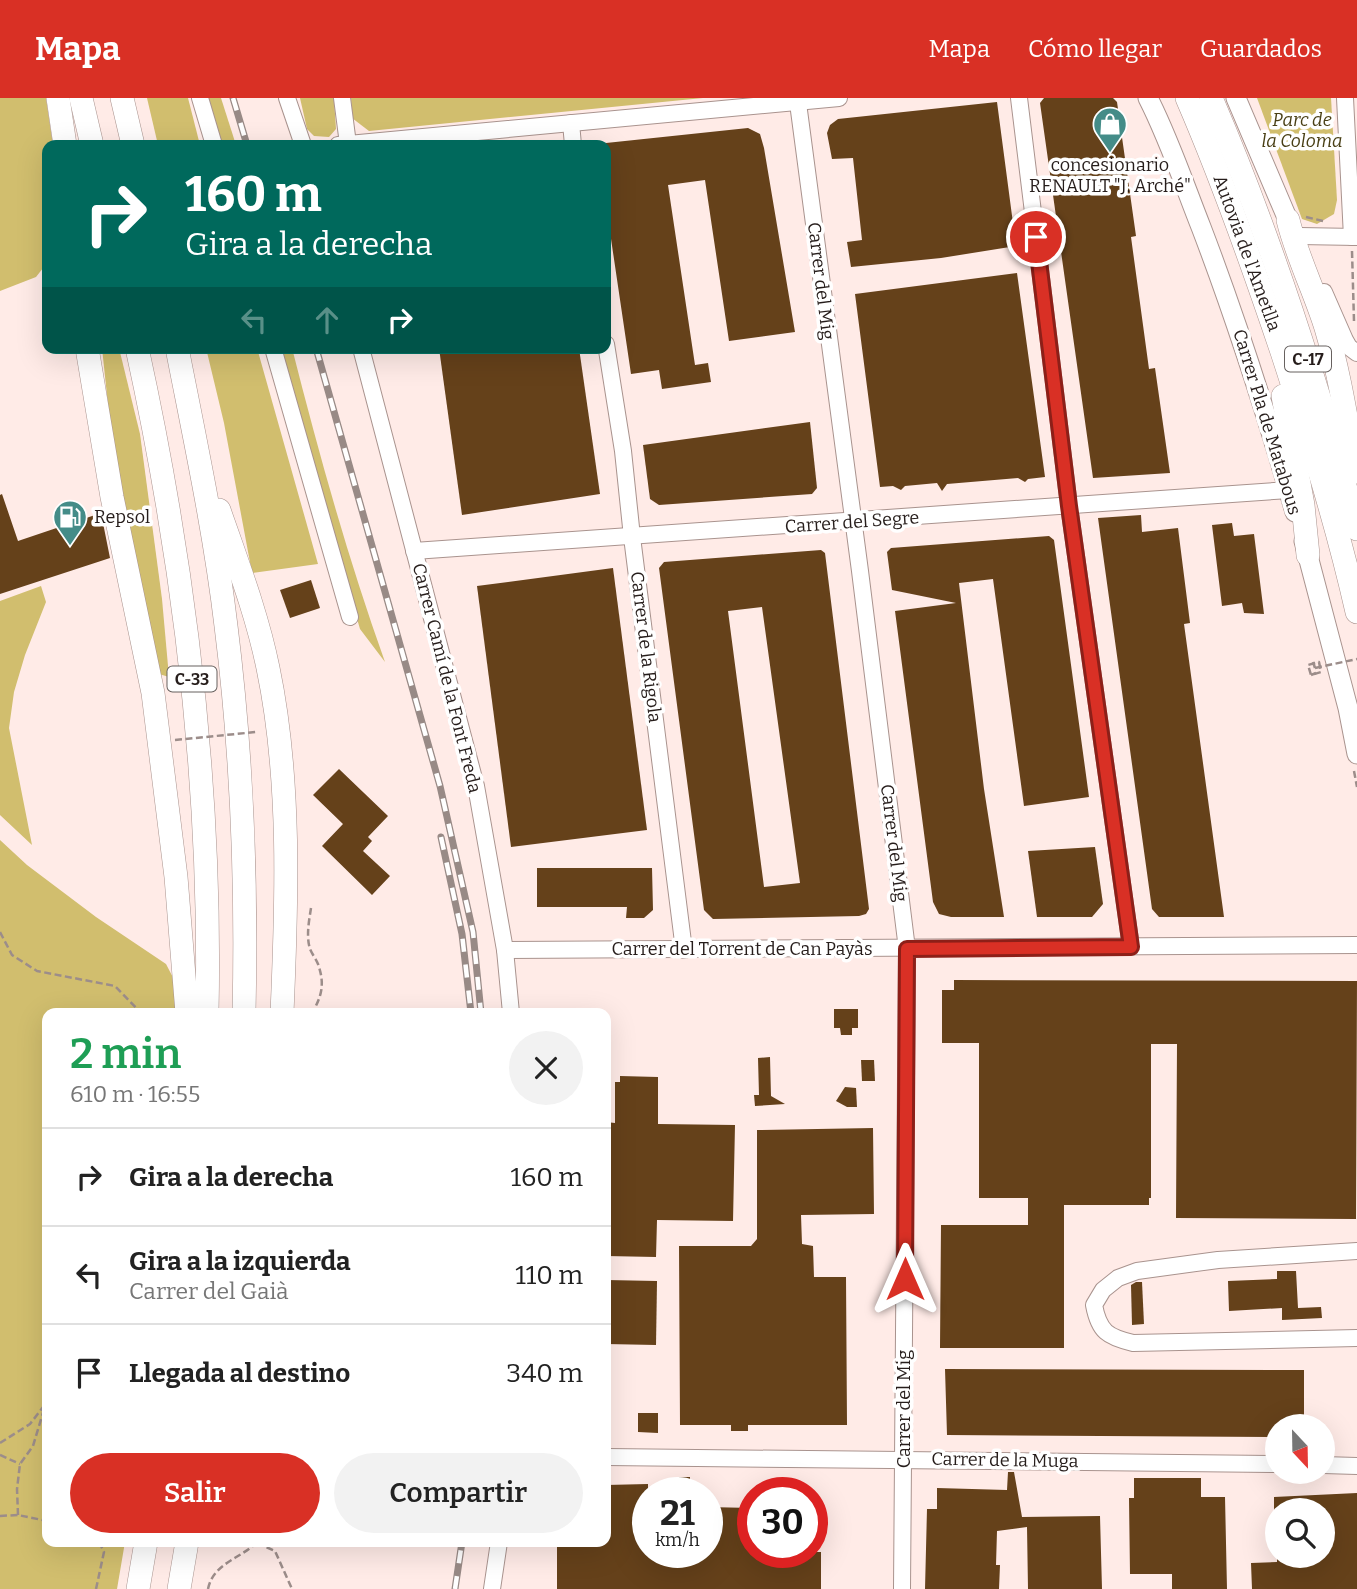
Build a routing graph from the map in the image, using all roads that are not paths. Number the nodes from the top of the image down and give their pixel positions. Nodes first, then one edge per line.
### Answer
1 (58, 98) edge
2 (81, 98) edge
3 (122, 98) edge
4 (200, 98) edge
5 (287, 98) edge
6 (342, 98) edge
7 (839, 98) edge
8 (1019, 98) edge
9 (1148, 98) edge
10 (1187, 98) edge
11 (1210, 98) edge
12 (1236, 98) edge
13 (1345, 98) edge
14 (798, 103) junction
15 (571, 123) junction
16 (64, 140) edge
17 (91, 140) edge
18 (132, 140) edge
19 (213, 140) edge
20 (301, 140) edge
21 (343, 140) edge
22 (395, 140) edge
23 (573, 140) edge
24 (1295, 224) junction
25 (1353, 234) edge
26 (1267, 307) junction
27 (1356, 353) edge
28 (88, 354) edge
29 (138, 354) edge
30 (178, 354) edge
31 (275, 354) edge
32 (363, 354) edge
33 (608, 354) edge
34 (195, 440) junction
35 (1357, 482) edge
36 (1289, 490) junction
37 (1069, 506) junction
38 (852, 522) junction
39 (1357, 529) edge
40 (632, 537) junction
41 (414, 551) junction
42 (1308, 555) junction
43 (1357, 612) edge
44 (350, 618) dead end
45 (1357, 754) edge
46 (1357, 945) edge
47 (1131, 947) junction
48 (907, 949) junction
49 (505, 950) junction
50 (684, 950) junction
51 (187, 1008) edge
52 (207, 1008) edge
53 (244, 1008) edge
54 (282, 1008) edge
55 (511, 1008) edge
56 (1357, 1251) edge
57 (1357, 1338) edge
58 (611, 1457) edge
59 (904, 1459) junction
60 (1265, 1464) edge
61 (1335, 1465) edge
62 (1357, 1466) edge
63 (145, 1547) edge
64 (186, 1547) edge
65 (498, 1547) edge
66 (138, 1589) edge
67 (178, 1589) edge
68 (492, 1589) edge
69 (902, 1589) edge

1 - 16 highway
2 - 17 highway
3 - 18 highway
4 - 19 street
5 - 20 street
6 - 21 street
7 - 14 street
8 - 37 street
9 - 36 main road, Carrer Pla de Matabous
10 - 26 highway, Autovia de l'Ametlla / C-17
11 - 39 highway, Autovia de l'Ametlla / C-17
12 - 24 main road
13 - 25 street
14 - 15 street
14 - 38 street, Carrer del Mig
15 - 22 street
15 - 23 street
24 - 25 street
24 - 27 street
24 - 35 highway
26 - 42 highway
26 - 43 highway, Autovia de l'Ametlla / C-17
28 - 51 highway
29 - 52 highway, C-33
30 - 34 highway, C-33
31 - 44 street
32 - 41 street, Carrer Camí de la Font Freda
33 - 40 street, Carrer de la Rigola
34 - 53 highway, C-33
34 - 54 highway
36 - 37 street, Carrer del Segre
36 - 42 main road, Carrer Pla de Matabous
37 - 38 street, Carrer del Segre
37 - 47 street
38 - 40 street, Carrer del Segre
38 - 48 street, Carrer del Mig
40 - 41 street, Carrer del Segre
40 - 50 street, Carrer de la Rigola
41 - 49 street, Carrer Camí de la Font Freda
42 - 45 main road, Carrer Pla de Matabous
46 - 47 street, Carrer del Torrent de Can Payàs
47 - 48 street, Carrer del Torrent de Can Payàs
48 - 50 street, Carrer del Torrent de Can Payàs
48 - 59 street, Carrer del Mig
49 - 50 street, Carrer del Torrent de Can Payàs
49 - 55 street, Carrer Camí de la Font Freda
56 - 57 street
58 - 59 street, Carrer de la Muga
59 - 60 street, Carrer de la Muga
59 - 69 street, Carrer del Mig
61 - 62 street
63 - 66 highway
64 - 67 highway
65 - 68 street

